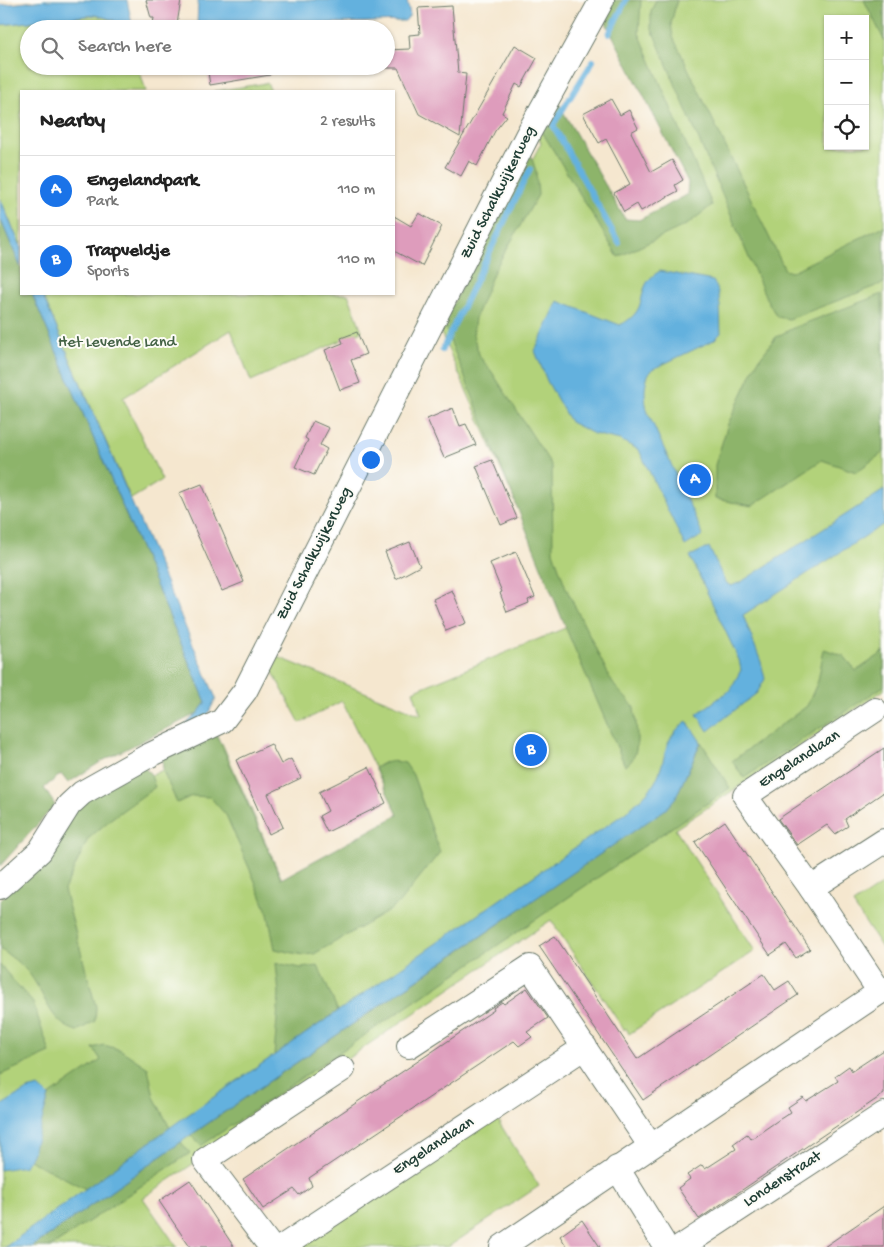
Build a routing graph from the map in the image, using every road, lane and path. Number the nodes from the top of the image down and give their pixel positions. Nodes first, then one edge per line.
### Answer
1 (602, 0) edge
2 (875, 710) dead end
3 (884, 841) edge
4 (0, 887) edge
5 (811, 888) junction
6 (882, 990) edge
7 (409, 1046) dead end
8 (586, 1047) junction
9 (342, 1069) dead end
10 (884, 1114) edge
11 (650, 1145) junction
12 (617, 1168) junction
13 (271, 1247) edge
14 (282, 1247) edge
15 (502, 1247) edge
16 (666, 1247) edge
17 (682, 1247) edge

1 - 4 street, Zuid Schalkwijkerweg
2 - 5 street, Engelandlaan
3 - 5 street
5 - 6 street, Engelandlaan
6 - 11 street, Engelandlaan
7 - 8 street
8 - 11 street
8 - 14 street, Engelandlaan
9 - 13 street
10 - 17 street, Londenstraat
11 - 12 street, Engelandlaan
12 - 15 street, Engelandlaan
12 - 16 street

